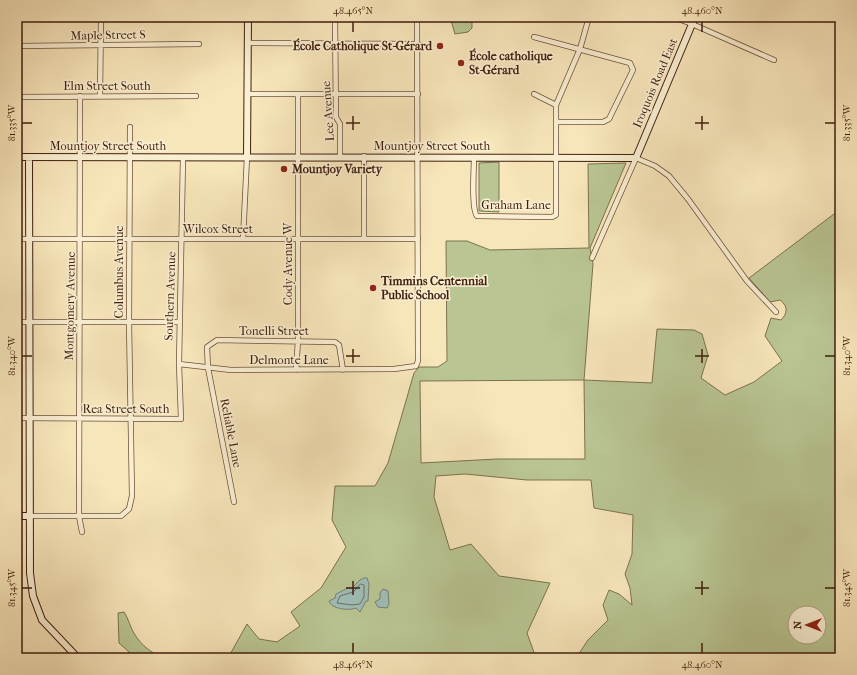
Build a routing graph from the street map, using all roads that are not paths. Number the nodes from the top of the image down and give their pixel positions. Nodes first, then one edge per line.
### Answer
1 (19, 17) edge
2 (101, 17) edge
3 (248, 17) edge
4 (334, 17) edge
5 (417, 17) edge
6 (589, 17) edge
7 (673, 17) edge
8 (695, 17) edge
9 (692, 24) junction
10 (534, 37) dead end
11 (248, 43) junction
12 (199, 44) dead end
13 (336, 44) junction
14 (418, 44) junction
15 (100, 45) junction
16 (18, 46) edge
17 (580, 49) junction
18 (774, 60) dead end
19 (247, 94) junction
20 (298, 94) junction
21 (336, 94) junction
22 (418, 94) junction
23 (534, 94) dead end
24 (80, 96) junction
25 (100, 96) junction
26 (196, 96) dead end
27 (18, 97) edge
28 (556, 105) junction
29 (556, 122) junction
30 (130, 127) dead end
31 (364, 156) junction
32 (18, 157) edge
33 (29, 157) junction
34 (80, 157) junction
35 (130, 157) junction
36 (247, 157) junction
37 (340, 157) junction
38 (418, 157) junction
39 (474, 157) junction
40 (556, 157) junction
41 (183, 158) junction
42 (298, 158) junction
43 (636, 158) junction
44 (418, 238) junction
45 (17, 239) edge
46 (28, 239) junction
47 (80, 239) junction
48 (129, 239) junction
49 (182, 239) junction
50 (243, 239) junction
51 (298, 239) junction
52 (364, 239) junction
53 (592, 258) dead end
54 (776, 312) dead end
55 (17, 322) edge
56 (129, 322) junction
57 (179, 322) junction
58 (29, 323) junction
59 (80, 323) junction
60 (298, 341) junction
61 (179, 364) junction
62 (208, 368) junction
63 (296, 370) junction
64 (343, 370) junction
65 (17, 418) edge
66 (29, 418) junction
67 (130, 418) junction
68 (79, 419) junction
69 (234, 502) dead end
70 (17, 516) edge
71 (29, 516) junction
72 (79, 516) junction
73 (82, 532) dead end
74 (78, 658) edge

1 - 16 street
2 - 15 street
3 - 11 street
4 - 13 street, Lee Avenue
5 - 14 street
6 - 17 street
7 - 9 street
8 - 9 street, Iroquois Road East
9 - 18 street
9 - 43 street, Iroquois Road East
10 - 17 street
11 - 13 street
11 - 19 street
12 - 15 street, Maple Street S
13 - 14 street
13 - 21 street, Lee Avenue
14 - 22 street
15 - 16 street, Maple Street S
15 - 25 street
16 - 27 street
17 - 28 street
17 - 29 street
19 - 20 street
19 - 36 street
20 - 21 street
20 - 42 street, Cody Avenue W
21 - 22 street
21 - 37 street, Lee Avenue
22 - 38 street
23 - 28 street
24 - 25 street, Elm Street South
24 - 27 street, Elm Street South
24 - 34 street, Montgomery Avenue
25 - 26 street, Elm Street South
27 - 32 street
28 - 29 street
29 - 40 street
30 - 35 street, Columbus Avenue
31 - 37 street, Mountjoy Street South
31 - 38 street, Mountjoy Street South
31 - 52 street
32 - 33 street, Mountjoy Street South
33 - 34 street, Mountjoy Street South
33 - 46 street
34 - 35 street, Mountjoy Street South
34 - 47 street, Montgomery Avenue
35 - 41 street, Mountjoy Street South
35 - 48 street, Columbus Avenue
36 - 41 street, Mountjoy Street South
36 - 42 street, Mountjoy Street South
36 - 50 street
37 - 42 street, Mountjoy Street South
38 - 39 street, Mountjoy Street South
38 - 44 street
39 - 40 street, Mountjoy Street South
39 - 40 street, Graham Lane
40 - 43 street, Mountjoy Street South
41 - 49 street, Southern Avenue
42 - 51 street, Cody Avenue W
43 - 53 street
43 - 54 street, Mountjoy Street South
44 - 52 street, Wilcox Street
44 - 64 street, Delmonte Lane
45 - 46 street, Wilcox Street
46 - 47 street, Wilcox Street
46 - 58 street
47 - 48 street, Wilcox Street
47 - 59 street, Montgomery Avenue
48 - 49 street, Wilcox Street
48 - 56 street, Columbus Avenue
49 - 50 street, Wilcox Street
49 - 57 street, Southern Avenue
50 - 51 street, Wilcox Street
51 - 52 street, Wilcox Street
51 - 60 street, Cody Avenue W
55 - 58 street
56 - 57 street
56 - 59 street
56 - 67 street, Columbus Avenue
57 - 61 street, Southern Avenue
58 - 59 street
58 - 66 street
59 - 68 street, Montgomery Avenue
60 - 62 street, Tonelli Street
60 - 63 street, Cody Avenue W
60 - 64 street, Tonelli Street
61 - 62 street, Delmonte Lane
61 - 67 street, Rea Street South
62 - 63 street, Delmonte Lane
62 - 69 street, Reliable Lane
63 - 64 street, Delmonte Lane
65 - 66 street, Rea Street South
66 - 68 street, Rea Street South
66 - 71 street
67 - 68 street, Rea Street South
67 - 72 street, Columbus Avenue
68 - 72 street, Montgomery Avenue
70 - 71 street
71 - 72 street, Columbus Avenue
71 - 74 street
72 - 73 street, Montgomery Avenue

